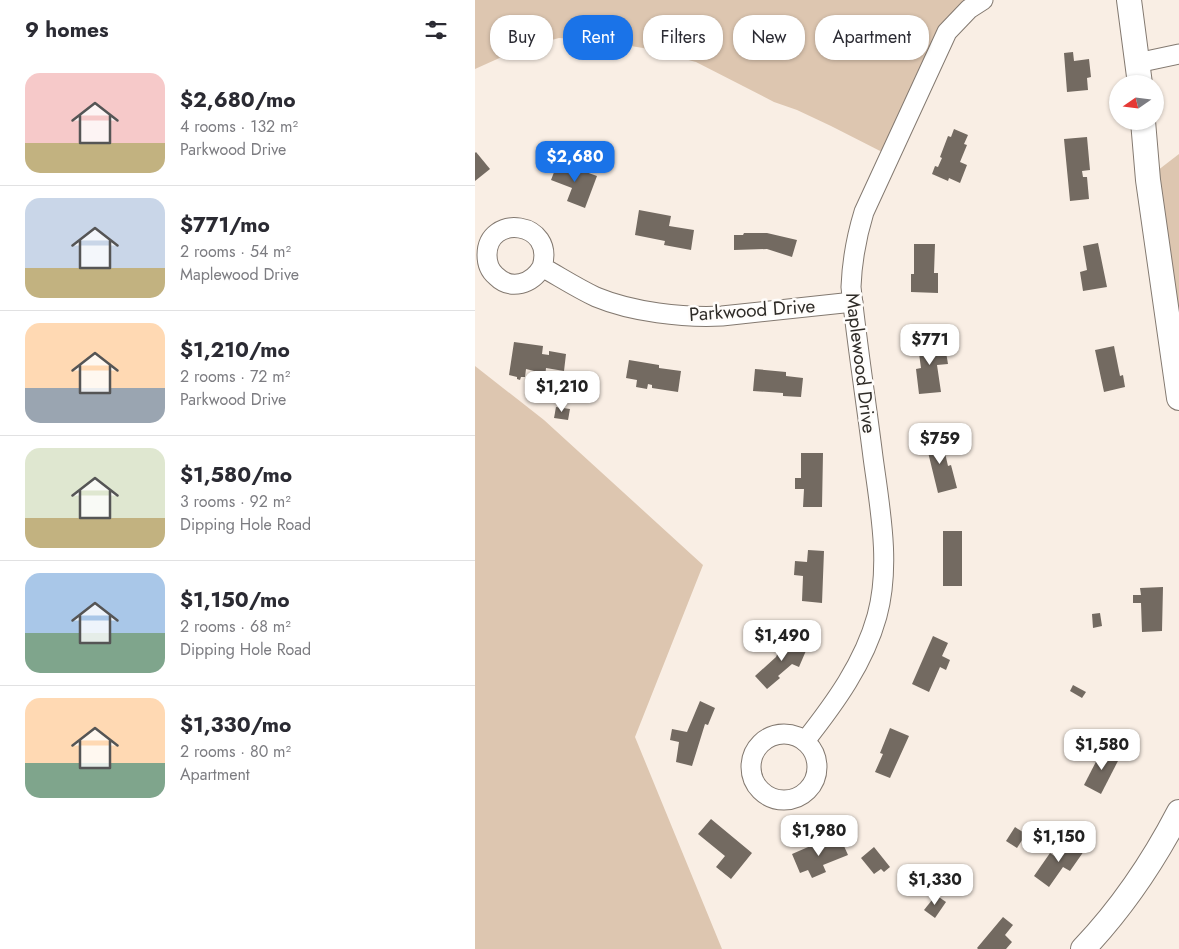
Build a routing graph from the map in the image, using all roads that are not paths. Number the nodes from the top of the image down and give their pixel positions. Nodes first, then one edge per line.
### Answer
1 (983, 0) edge
2 (1129, 0) edge
3 (1179, 54) edge
4 (1139, 73) edge
5 (1144, 130) edge
6 (542, 267) dead end
7 (853, 302) junction
8 (1179, 398) edge
9 (805, 741) dead end
10 (1179, 812) edge
11 (1083, 949) edge

1 - 7 street, Maplewood Drive
2 - 4 main road
3 - 4 street
5 - 8 main road
6 - 7 street, Parkwood Drive
7 - 9 street, Maplewood Drive
10 - 11 main road

